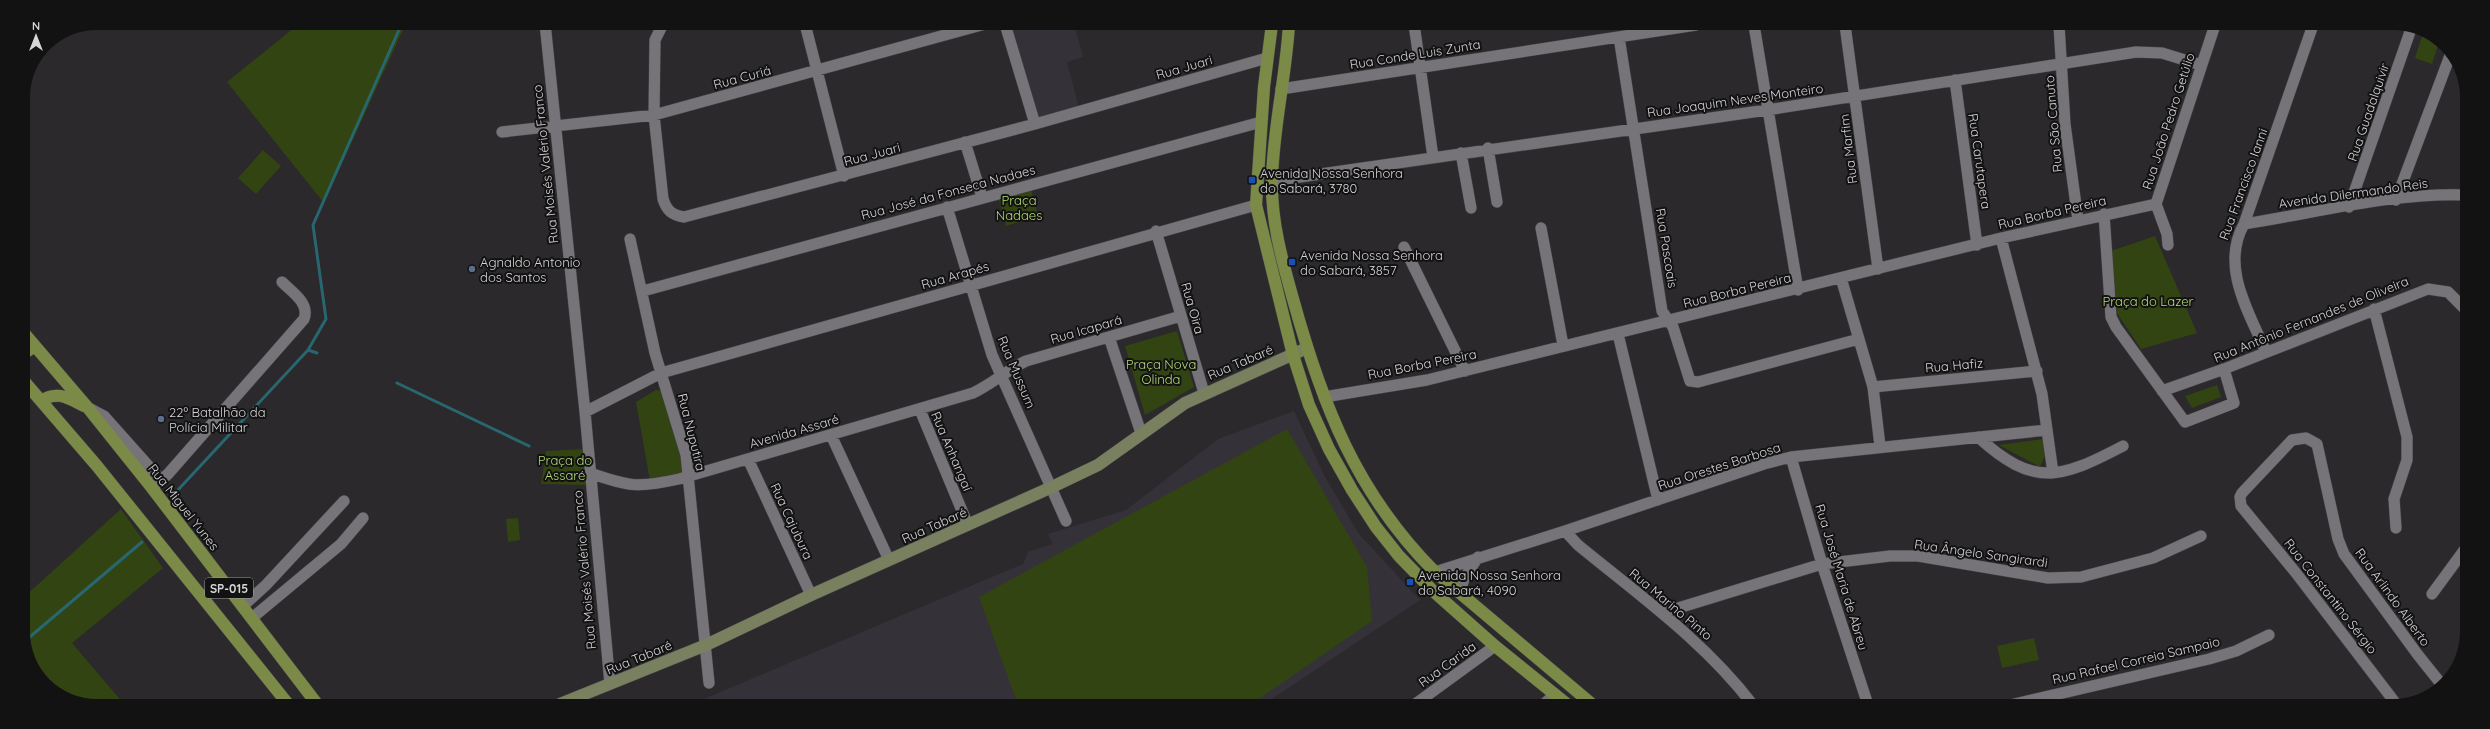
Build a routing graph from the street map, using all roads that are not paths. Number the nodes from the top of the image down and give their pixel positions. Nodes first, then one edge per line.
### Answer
1 (546, 30) edge
2 (660, 30) edge
3 (806, 30) edge
4 (963, 30) edge
5 (1007, 30) edge
6 (1271, 30) edge
7 (1288, 30) edge
8 (1415, 30) edge
9 (1664, 30) edge
10 (1755, 30) edge
11 (1846, 30) edge
12 (2059, 30) edge
13 (2213, 30) edge
14 (2311, 30) edge
15 (2410, 32) edge
16 (1619, 37) junction
17 (1267, 58) junction
18 (2449, 59) edge
19 (2062, 62) junction
20 (2201, 65) junction
21 (1420, 68) junction
22 (816, 71) junction
23 (1955, 80) junction
24 (1281, 89) junction
25 (1855, 96) junction
26 (1767, 110) junction
27 (654, 115) junction
28 (1261, 122) junction
29 (1035, 124) junction
30 (555, 126) junction
31 (1634, 128) junction
32 (502, 132) dead end
33 (965, 142) junction
34 (1488, 148) junction
35 (1461, 153) junction
36 (1433, 157) junction
37 (844, 176) junction
38 (1272, 181) junction
39 (2460, 195) edge
40 (982, 197) junction
41 (2396, 200) junction
42 (1497, 202) dead end
43 (2156, 204) junction
44 (1256, 205) junction
45 (947, 207) junction
46 (2349, 207) junction
47 (1471, 208) dead end
48 (2104, 214) junction
49 (2078, 220) junction
50 (2244, 224) junction
51 (1541, 228) dead end
52 (1156, 231) junction
53 (2001, 238) junction
54 (630, 239) dead end
55 (1977, 244) junction
56 (2168, 246) dead end
57 (1404, 248) dead end
58 (1878, 269) junction
59 (1841, 278) junction
60 (282, 282) dead end
61 (972, 285) junction
62 (1798, 290) junction
63 (643, 291) junction
64 (2460, 304) edge
65 (2374, 309) junction
66 (1181, 316) junction
67 (1668, 322) junction
68 (1618, 334) junction
69 (1109, 337) junction
70 (1859, 339) junction
71 (30, 340) edge
72 (1563, 345) junction
73 (35, 346) junction
74 (1308, 348) junction
75 (30, 349) edge
76 (2266, 352) junction
77 (1293, 355) junction
78 (2224, 370) junction
79 (1464, 371) junction
80 (2037, 371) junction
81 (661, 373) junction
82 (1002, 376) junction
83 (1873, 387) junction
84 (30, 388) edge
85 (2162, 391) junction
86 (1204, 393) junction
87 (1324, 397) junction
88 (41, 401) junction
89 (88, 408) junction
90 (920, 410) junction
91 (585, 412) junction
92 (2048, 430) junction
93 (1141, 433) junction
94 (831, 435) junction
95 (1978, 437) junction
96 (1880, 446) junction
97 (2123, 446) dead end
98 (1790, 457) junction
99 (748, 459) junction
100 (590, 473) junction
101 (2052, 473) junction
102 (689, 476) junction
103 (160, 481) junction
104 (1052, 487) junction
105 (1658, 500) junction
106 (344, 501) dead end
107 (2241, 506) joint
108 (364, 518) dead end
109 (1066, 521) dead end
110 (968, 525) junction
111 (2396, 528) dead end
112 (1565, 531) junction
113 (2201, 536) dead end
114 (2460, 556) edge
115 (1478, 557) junction
116 (889, 560) junction
117 (1822, 564) junction
118 (1434, 572) junction
119 (1460, 592) junction
120 (2432, 594) dead end
121 (810, 595) junction
122 (243, 606) junction
123 (1662, 613) junction
124 (252, 618) junction
125 (2269, 635) dead end
126 (706, 645) junction
127 (1495, 646) junction
128 (2438, 681) edge
129 (709, 683) dead end
130 (610, 684) junction
131 (1555, 694) junction
132 (284, 699) edge
133 (313, 699) edge
134 (572, 699) edge
135 (1422, 699) edge
136 (1550, 699) edge
137 (1561, 699) edge
138 (1586, 699) edge
139 (1748, 699) edge
140 (1866, 699) edge
141 (2036, 699) edge
142 (2392, 699) edge

1 - 30 street, Rua Moisés Valério Franco
2 - 27 street, Rua Juari
3 - 22 street
4 - 22 street, Rua Curiá
5 - 29 street
6 - 17 main road
7 - 24 main road
8 - 21 street
9 - 16 street, Rua Conde Luis Zunta
10 - 26 street
11 - 25 street, Rua Marfim
12 - 19 street, Rua São Canuto
13 - 20 street, Rua João Pedro Getúlio
14 - 50 street, Rua Francisco Ianni
15 - 46 street, Rua Guadalquivir
16 - 21 street, Rua Conde Luis Zunta
16 - 31 street, Rua Pascoais
17 - 28 main road
17 - 29 street, Rua Juari
18 - 41 street
19 - 20 street, Rua Joaquim Neves Monteiro
19 - 23 street, Rua Joaquim Neves Monteiro
19 - 49 street, Rua São Canuto
20 - 43 street, Rua João Pedro Getúlio
21 - 24 street, Rua Conde Luis Zunta
21 - 36 street
22 - 27 street, Rua Curiá
22 - 37 street
23 - 25 street, Rua Joaquim Neves Monteiro
23 - 55 street, Rua Carutapera
24 - 38 main road
25 - 26 street, Rua Joaquim Neves Monteiro
25 - 58 street, Rua Marfim
26 - 31 street, Rua Joaquim Neves Monteiro
26 - 62 street
27 - 30 street, Rua Curiá
27 - 37 street, Rua Juari
28 - 40 street, Rua José da Fonseca Nadaes
28 - 44 main road
29 - 33 street, Rua Juari
30 - 32 street, Rua Curiá
30 - 91 street, Rua Moisés Valério Franco
31 - 34 street, Rua Joaquim Neves Monteiro
31 - 67 street, Rua Pascoais
33 - 37 street, Rua Juari
33 - 40 street
34 - 35 street, Rua Joaquim Neves Monteiro
34 - 42 street
35 - 36 street, Rua Joaquim Neves Monteiro
35 - 47 street
36 - 38 street, Rua Joaquim Neves Monteiro
38 - 74 main road
39 - 41 street, Avenida Dilermando Reis
40 - 45 street, Rua José da Fonseca Nadaes
41 - 46 street, Avenida Dilermando Reis
43 - 48 street, Rua Borba Pereira
43 - 56 street
44 - 52 street, Rua Arapés
44 - 77 main road
45 - 61 street, Rua Mussum
45 - 63 street, Rua José da Fonseca Nadaes
46 - 50 street, Avenida Dilermando Reis
48 - 49 street, Rua Borba Pereira
48 - 85 street
49 - 53 street, Rua Borba Pereira
50 - 76 street, Rua Francisco Ianni
51 - 72 street
52 - 61 street, Rua Arapés
52 - 66 street, Rua Oira
53 - 55 street, Rua Borba Pereira
53 - 80 street
54 - 63 street, Rua Nuputira
55 - 58 street, Rua Borba Pereira
57 - 79 street
58 - 59 street, Rua Borba Pereira
59 - 62 street, Rua Borba Pereira
59 - 70 street
60 - 103 street
61 - 81 street, Rua Arapés
61 - 82 street, Rua Mussum
62 - 67 street, Rua Borba Pereira
63 - 81 street, Rua Nuputira
64 - 65 street, Rua Antônio Fernandes de Oliveira
65 - 76 street, Rua Antônio Fernandes de Oliveira
65 - 111 street
66 - 69 street, Rua Icapará
66 - 86 street, Rua Oira
67 - 68 street, Rua Borba Pereira
67 - 70 street, Rua Pascoais
68 - 72 street, Rua Borba Pereira
68 - 105 street
69 - 82 street, Rua Icapará
69 - 93 street
70 - 83 street
71 - 73 main road, Rua Miguel Yunes / SP-015
72 - 79 street, Rua Borba Pereira
73 - 75 main road
73 - 89 main road, Rua Miguel Yunes / SP-015
74 - 77 street, Rua Tabaré
74 - 87 main road
76 - 78 street, Rua Antônio Fernandes de Oliveira
77 - 86 street, Rua Tabaré
77 - 127 main road
78 - 85 street, Rua Antônio Fernandes de Oliveira
78 - 85 street
79 - 87 street, Rua Borba Pereira
80 - 83 street, Rua Hafiz
80 - 92 street
81 - 91 street, Rua Arapés
81 - 102 street, Rua Nuputira
82 - 90 street, Avenida Assaré
82 - 104 street, Rua Mussum
83 - 96 street
84 - 88 main road, SP-015
86 - 93 street, Rua Tabaré
87 - 118 main road
88 - 89 main road
88 - 132 main road, SP-015
89 - 103 main road, Rua Miguel Yunes / SP-015
90 - 94 street, Avenida Assaré
90 - 110 street, Rua Anhangaí
91 - 100 street, Rua Moisés Valério Franco
92 - 95 street, Rua Orestes Barbosa
92 - 101 street
93 - 104 street, Rua Tabaré
94 - 99 street, Avenida Assaré
94 - 116 street
95 - 96 street, Rua Orestes Barbosa
95 - 101 street
96 - 98 street, Rua Orestes Barbosa
97 - 101 street
98 - 105 street, Rua Orestes Barbosa
98 - 117 street, Rua José Maria de Abreu
99 - 102 street, Avenida Assaré
99 - 121 street, Rua Cajubura
100 - 102 street, Avenida Assaré
100 - 130 street, Rua Moisés Valério Franco
102 - 126 street, Rua Nuputira
103 - 122 main road, Rua Miguel Yunes / SP-015
104 - 109 street, Rua Mussum
104 - 110 street, Rua Tabaré
105 - 112 street, Rua Orestes Barbosa
106 - 122 street
107 - 128 street, Rua Arlindo Alberto
107 - 142 street, Rua Constantino Sérgio
108 - 124 street
110 - 116 street, Rua Tabaré
112 - 115 street, Rua Orestes Barbosa
112 - 123 street, Rua Marino Pinto
113 - 117 street, Rua Ângelo Sangirardi
114 - 120 street
115 - 118 street, Rua Orestes Barbosa
115 - 119 street
116 - 121 street, Rua Tabaré
117 - 123 street, Rua Ângelo Sangirardi
117 - 140 street, Rua José Maria de Abreu
118 - 119 main road
119 - 138 main road
121 - 126 street, Rua Tabaré
122 - 124 main road, Rua Miguel Yunes / SP-015
123 - 139 street, Rua Marino Pinto
124 - 133 main road, Rua Miguel Yunes / SP-015
125 - 141 street, Rua Rafael Correia Sampaio
126 - 129 street, Rua Nuputira
126 - 130 street, Rua Tabaré
127 - 131 main road
127 - 135 street, Rua Carida
130 - 134 street, Rua Tabaré
131 - 136 street
131 - 137 main road

